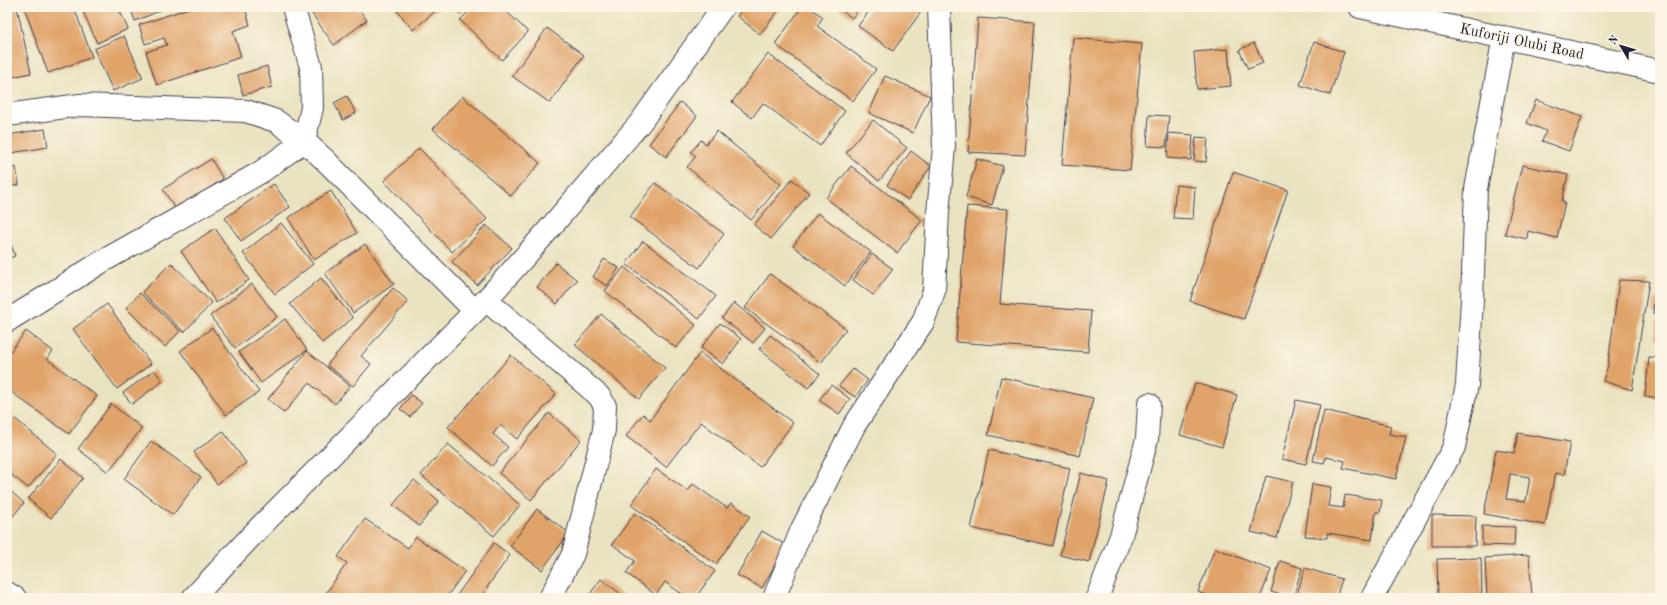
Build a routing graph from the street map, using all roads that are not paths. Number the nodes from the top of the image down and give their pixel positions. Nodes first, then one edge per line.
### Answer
1 (293, 7) edge
2 (723, 7) edge
3 (938, 7) edge
4 (1360, 7) edge
5 (1504, 37) junction
6 (1660, 71) edge
7 (7, 115) edge
8 (304, 142) junction
9 (480, 306) junction
10 (7, 321) edge
11 (1149, 404) dead end
12 (7, 593) edge
13 (15, 598) edge
14 (193, 598) edge
15 (550, 598) edge
16 (774, 598) edge
17 (1098, 598) edge
18 (1372, 598) edge

1 - 8 street
2 - 9 street
3 - 16 street
4 - 5 street, Kuforiji Olubi Road
5 - 6 street, Kuforiji Olubi Road
5 - 18 street
7 - 8 street
8 - 9 street
8 - 10 street
9 - 14 street
9 - 15 street
11 - 17 street
12 - 13 street

